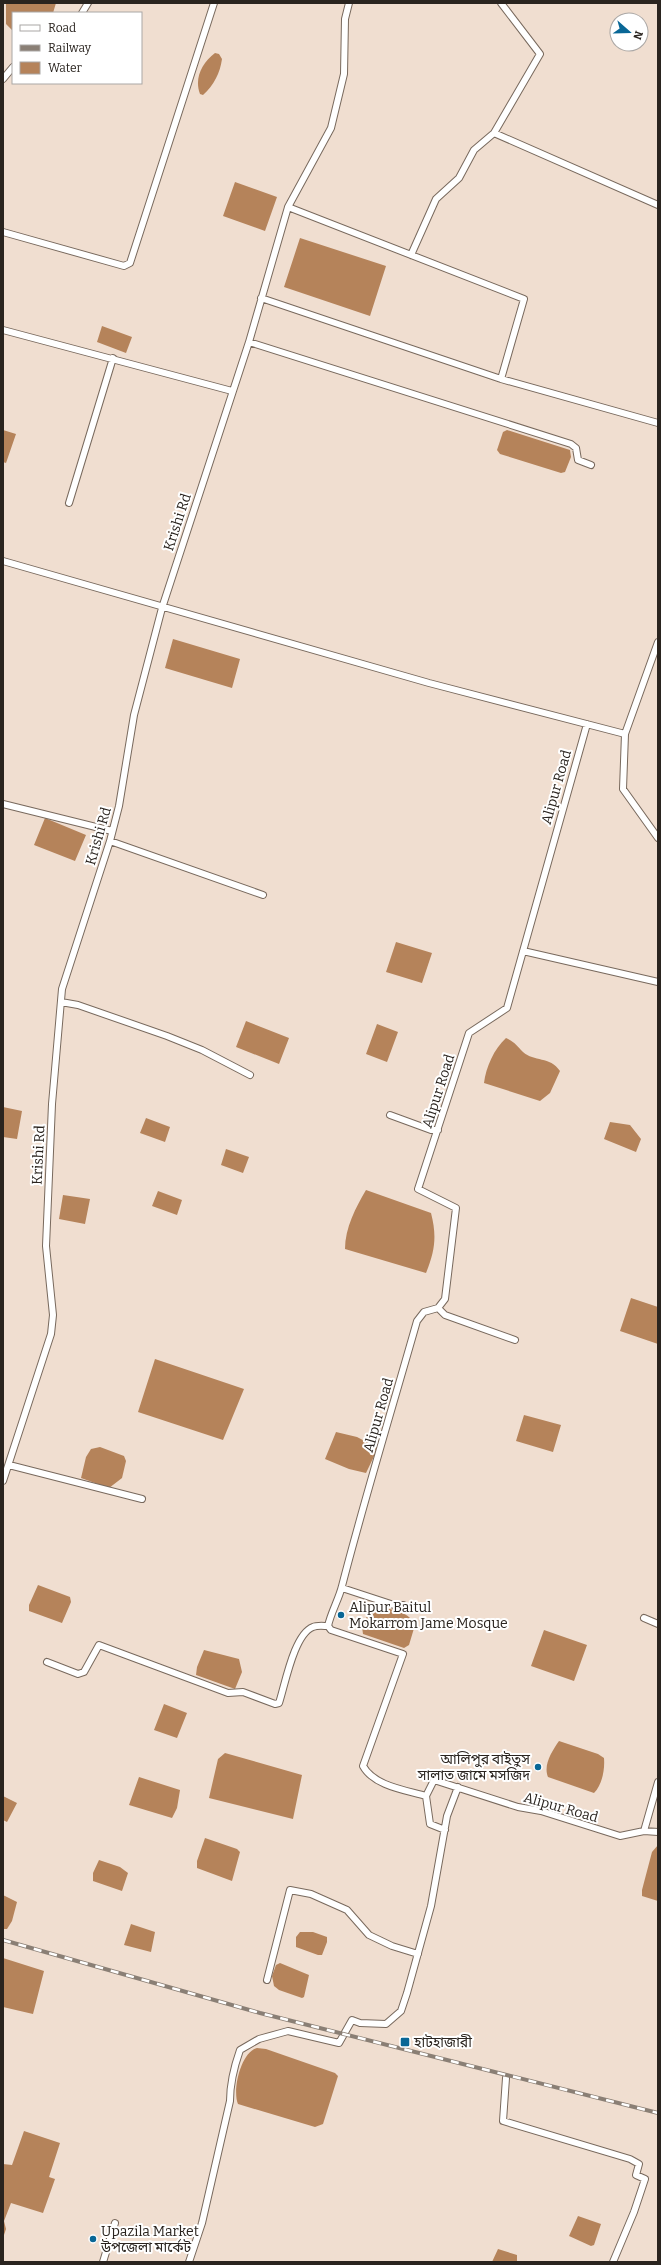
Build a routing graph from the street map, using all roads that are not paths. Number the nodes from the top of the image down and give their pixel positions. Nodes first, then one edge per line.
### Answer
1 (88, 3) edge
2 (214, 3) edge
3 (349, 3) edge
4 (501, 3) edge
5 (83, 12) edge
6 (12, 68) edge
7 (3, 79) edge
8 (494, 133) junction
9 (658, 205) edge
10 (288, 207) junction
11 (3, 232) edge
12 (411, 255) junction
13 (261, 298) junction
14 (3, 330) edge
15 (249, 342) junction
16 (113, 358) junction
17 (501, 379) junction
18 (232, 392) junction
19 (658, 423) edge
20 (591, 465) dead end
21 (69, 503) dead end
22 (3, 561) edge
23 (162, 608) junction
24 (658, 642) edge
25 (587, 724) junction
26 (626, 734) junction
27 (3, 804) edge
28 (112, 832) junction
29 (658, 838) edge
30 (110, 841) junction
31 (263, 895) dead end
32 (523, 951) junction
33 (658, 982) edge
34 (61, 1002) junction
35 (250, 1075) dead end
36 (390, 1115) dead end
37 (438, 1130) junction
38 (438, 1308) junction
39 (515, 1340) dead end
40 (9, 1465) junction
41 (3, 1481) edge
42 (142, 1499) dead end
43 (342, 1588) junction
44 (404, 1605) dead end
45 (644, 1618) dead end
46 (658, 1624) edge
47 (328, 1626) junction
48 (47, 1662) dead end
49 (658, 1782) edge
50 (458, 1787) junction
51 (426, 1796) junction
52 (445, 1830) junction
53 (644, 1831) junction
54 (658, 1832) edge
55 (418, 1954) junction
56 (267, 1980) dead end
57 (506, 2078) dead end
58 (115, 2223) dead end
59 (103, 2262) edge
60 (189, 2262) edge
61 (613, 2262) edge

1 - 5 street
2 - 11 street
3 - 10 street, Krishi Rd
4 - 8 street
6 - 7 street
8 - 9 street
8 - 12 street
10 - 12 street
10 - 13 street, Krishi Rd
12 - 17 street
13 - 15 street, Krishi Rd
13 - 17 street
14 - 16 street
15 - 18 street, Krishi Rd
15 - 20 street
16 - 18 street
16 - 21 street
17 - 19 street
18 - 23 street, Krishi Rd
22 - 23 street
23 - 25 street
23 - 28 street, Krishi Rd
24 - 26 street
25 - 26 street
25 - 32 street, Alipur Road
26 - 29 street
27 - 28 street
28 - 30 street, Krishi Rd
30 - 31 street
30 - 34 street, Krishi Rd
32 - 33 street
32 - 37 street, Alipur Road
34 - 35 street
34 - 40 street, Krishi Rd
36 - 37 street
37 - 38 street, Alipur Road
38 - 39 street
38 - 43 street, Alipur Road
40 - 41 street, Krishi Rd
40 - 42 street
43 - 44 street
43 - 47 street, Alipur Road
45 - 46 street
47 - 48 street
47 - 51 street
49 - 53 street
50 - 51 street, Alipur Road
50 - 52 street
50 - 53 street, Alipur Road
51 - 52 street
52 - 55 street
53 - 54 street, Alipur Road
55 - 56 street
55 - 60 street
57 - 61 street
58 - 59 street

